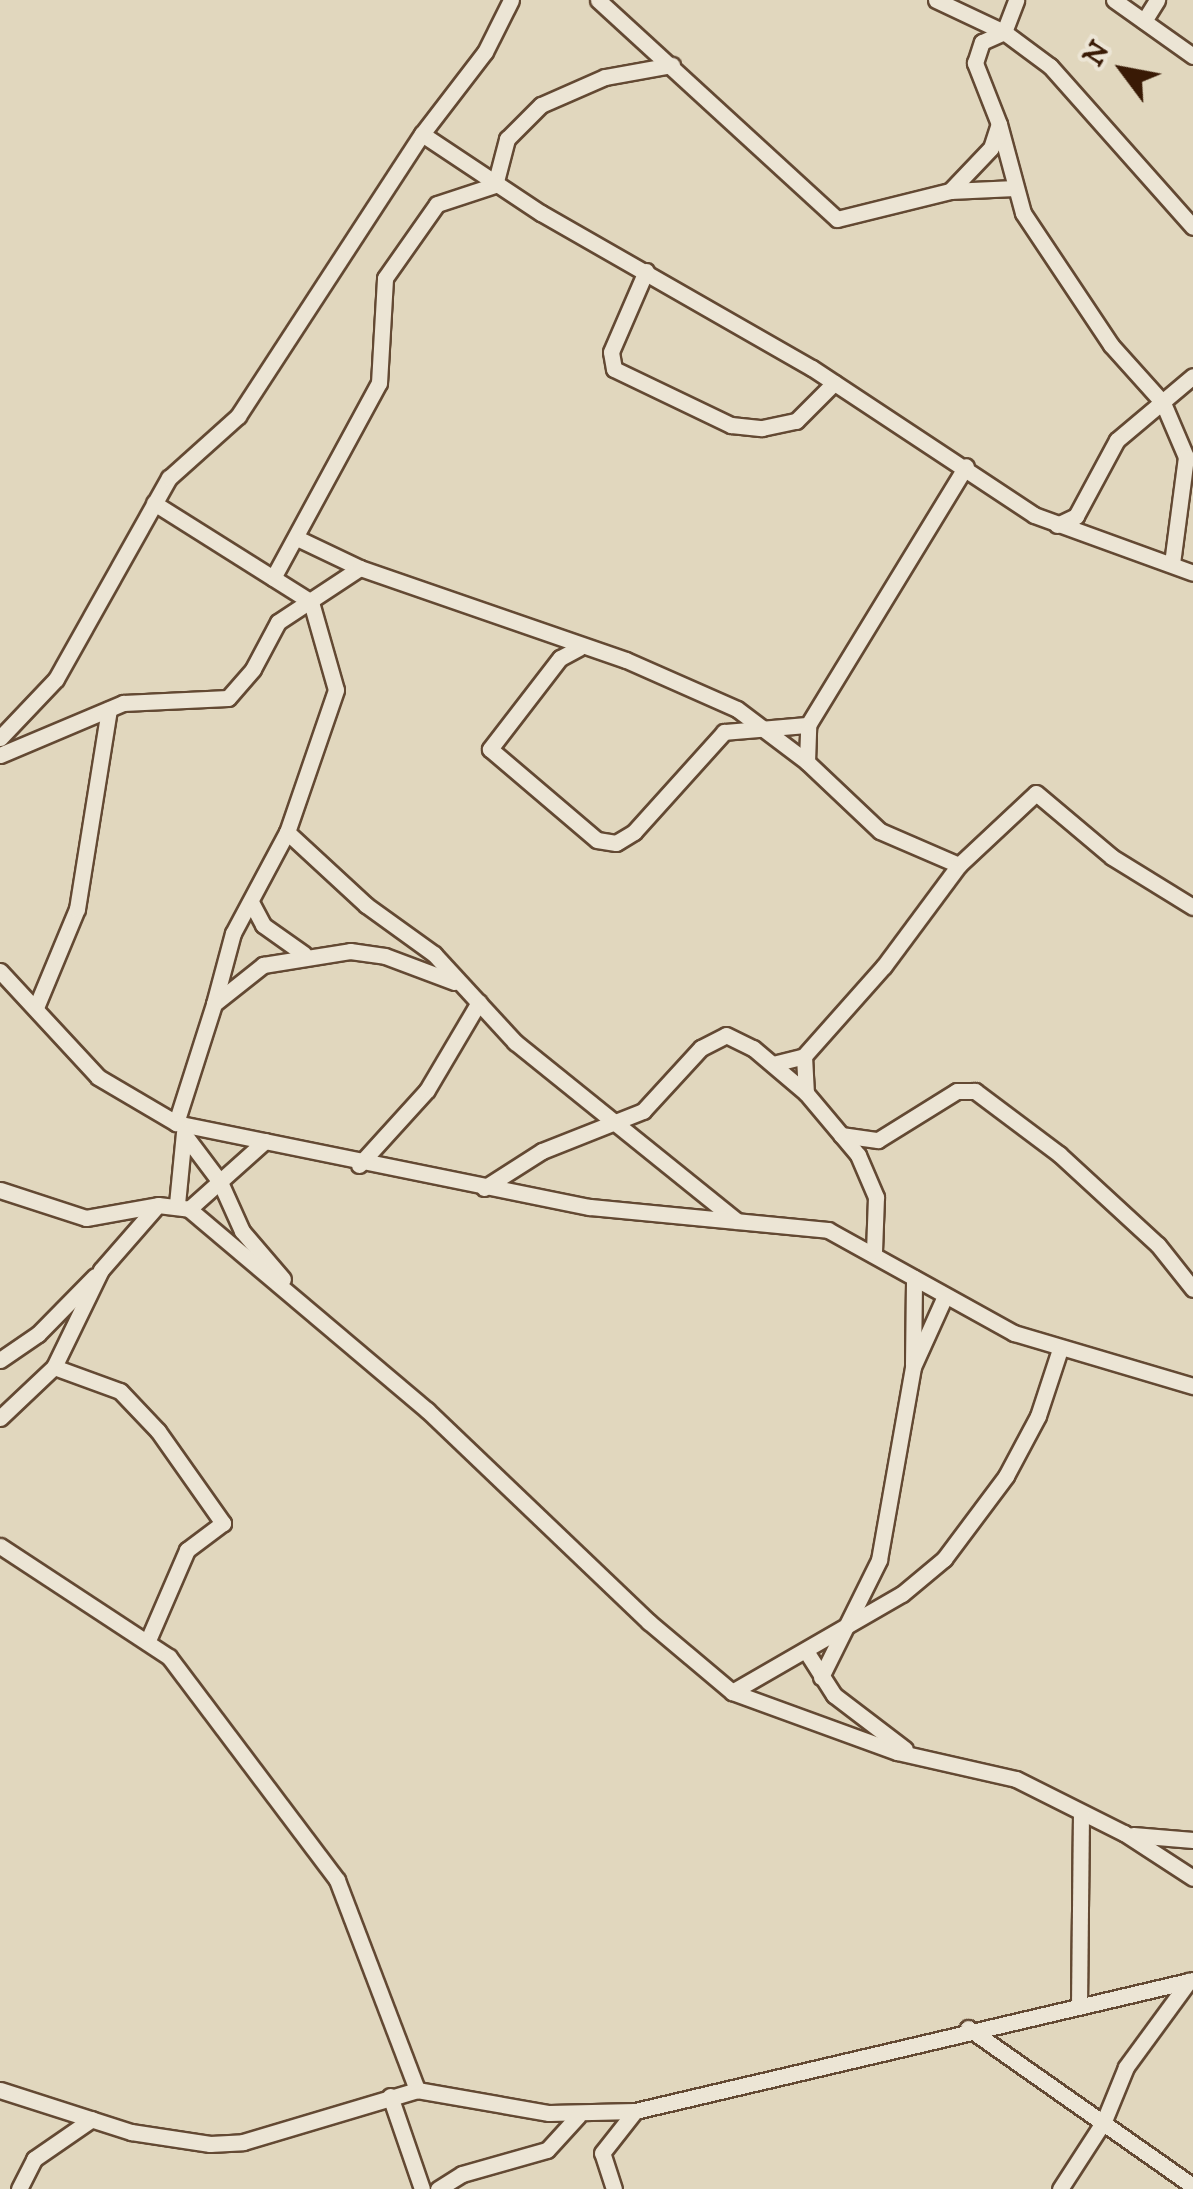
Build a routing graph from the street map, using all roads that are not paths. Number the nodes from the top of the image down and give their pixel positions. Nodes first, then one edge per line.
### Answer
1 (511, 0) edge
2 (598, 0) edge
3 (936, 0) edge
4 (1016, 0) edge
5 (1114, 0) edge
6 (1157, 0) edge
7 (1144, 21) junction
8 (1004, 32) junction
9 (1193, 56) edge
10 (672, 65) junction
11 (998, 124) junction
12 (422, 134) junction
13 (495, 185) junction
14 (1015, 188) junction
15 (950, 191) junction
16 (1193, 227) edge
17 (646, 272) junction
18 (1193, 376) edge
19 (834, 383) junction
20 (1163, 403) junction
21 (966, 466) junction
22 (154, 503) junction
23 (1057, 524) junction
24 (298, 539) junction
25 (1172, 564) junction
26 (360, 568) junction
27 (1193, 573) edge
28 (273, 578) junction
29 (311, 602) junction
30 (579, 648) junction
31 (108, 710) junction
32 (808, 725) junction
33 (769, 731) junction
34 (0, 738) edge
35 (0, 755) edge
36 (807, 762) junction
37 (286, 832) junction
38 (959, 864) junction
39 (251, 902) junction
40 (1193, 907) edge
41 (304, 954) junction
42 (0, 971) edge
43 (462, 986) junction
44 (479, 1002) junction
45 (214, 1004) junction
46 (38, 1005) junction
47 (804, 1056) junction
48 (773, 1064) junction
49 (806, 1093) junction
50 (644, 1111) junction
51 (616, 1124) junction
52 (182, 1128) junction
53 (841, 1135) junction
54 (878, 1140) junction
55 (264, 1141) junction
56 (641, 1144) junction
57 (359, 1164) junction
58 (866, 1168) junction
59 (220, 1182) junction
60 (484, 1188) junction
61 (0, 1190) edge
62 (158, 1205) junction
63 (183, 1206) junction
64 (740, 1224) junction
65 (874, 1251) junction
66 (101, 1270) junction
67 (914, 1278) junction
68 (1193, 1289) edge
69 (945, 1296) junction
70 (307, 1310) junction
71 (1060, 1350) junction
72 (0, 1360) edge
73 (54, 1368) junction
74 (913, 1368) junction
75 (1190, 1382) edge
76 (2, 1413) edge
77 (0, 1546) edge
78 (844, 1630) junction
79 (148, 1640) junction
80 (806, 1651) junction
81 (821, 1678) junction
82 (732, 1692) junction
83 (914, 1756) junction
84 (1082, 1813) junction
85 (1124, 1832) junction
86 (1193, 1840) edge
87 (1193, 1878) edge
88 (1191, 1980) edge
89 (1079, 2005) junction
90 (968, 2028) junction
91 (0, 2090) edge
92 (417, 2090) junction
93 (390, 2096) junction
94 (635, 2111) junction
95 (578, 2116) junction
96 (92, 2120) junction
97 (1104, 2122) junction
98 (1193, 2186) edge
99 (615, 2188) edge
100 (20, 2189) edge
101 (422, 2189) edge
102 (438, 2189) edge
103 (1060, 2189) edge

1 - 12 street
2 - 10 street
3 - 8 street
4 - 8 street
5 - 7 street
6 - 7 street
7 - 9 street
8 - 11 street
8 - 16 street
10 - 13 street
10 - 15 street
11 - 14 street
11 - 15 street
12 - 13 street
12 - 22 street
13 - 17 street
13 - 24 street
14 - 15 street
14 - 20 street
17 - 19 street
17 - 19 street
18 - 20 street
19 - 21 street
20 - 23 street
20 - 25 street
21 - 23 street
21 - 32 street
22 - 28 street
22 - 34 street
23 - 25 street
24 - 26 street
24 - 28 street
25 - 27 street
26 - 29 street
26 - 30 street
28 - 29 street
29 - 31 street
29 - 37 street
30 - 33 street
30 - 33 street
31 - 35 street
31 - 46 street
32 - 33 street
32 - 36 street
33 - 36 street
36 - 38 street
37 - 39 street
37 - 43 street
38 - 40 street
38 - 47 street
39 - 41 street
39 - 45 street
41 - 43 street
41 - 45 street
42 - 46 street
43 - 44 street
44 - 51 street
44 - 57 street
45 - 52 street
46 - 52 street
47 - 48 street
47 - 49 street
48 - 49 street
48 - 50 street
49 - 53 street
50 - 51 street
50 - 56 street
51 - 56 street
51 - 60 street
52 - 55 street
52 - 59 street
52 - 63 street
53 - 54 street
53 - 58 street
54 - 58 street
54 - 68 street
55 - 57 street
55 - 59 street
56 - 64 street
57 - 60 street
58 - 65 street
59 - 63 street
59 - 70 street
60 - 64 street
61 - 62 street
62 - 63 street
62 - 66 street
63 - 70 street
64 - 65 street
65 - 67 street
66 - 72 street
66 - 73 street
67 - 69 street
67 - 74 street
69 - 71 street
69 - 74 street
70 - 82 street
71 - 75 street
71 - 78 street
73 - 76 street
73 - 79 street
74 - 78 street
77 - 79 street
78 - 80 street
78 - 81 street
79 - 92 street
80 - 81 street
80 - 82 street
81 - 83 street
82 - 83 street
83 - 84 street
84 - 85 street
84 - 89 street
85 - 86 street
85 - 87 street
88 - 89 street
88 - 97 street
89 - 90 street
90 - 94 street
90 - 97 street
91 - 96 street
92 - 93 street
92 - 95 street
93 - 96 street
93 - 101 street
94 - 95 street
94 - 99 street
95 - 102 street
96 - 100 street
97 - 98 street
97 - 103 street

